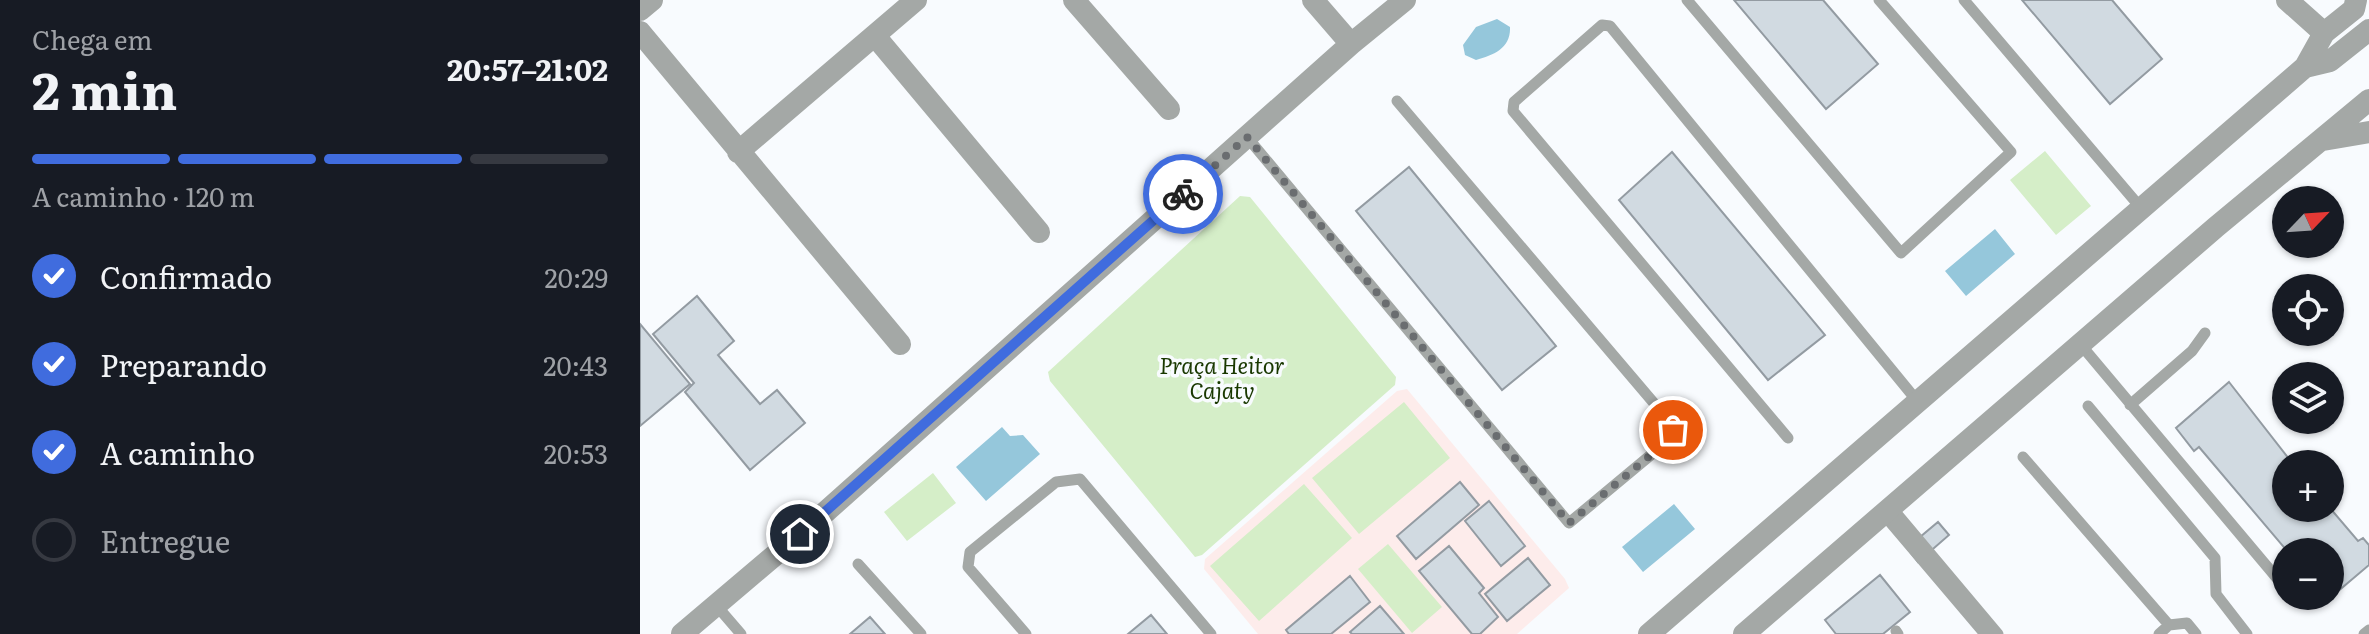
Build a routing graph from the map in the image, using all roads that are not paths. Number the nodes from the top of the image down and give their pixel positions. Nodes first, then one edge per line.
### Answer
1 (652, 0) edge
2 (916, 0) edge
3 (1074, 0) edge
4 (1313, 0) edge
5 (1405, 0) edge
6 (1687, 0) edge
7 (1879, 0) edge
8 (1964, 0) edge
9 (2287, 0) edge
10 (2356, 0) edge
11 (640, 10) edge
12 (2369, 30) edge
13 (640, 32) edge
14 (2324, 33) junction
15 (875, 36) junction
16 (1351, 44) junction
17 (2305, 67) junction
18 (2369, 100) edge
19 (1397, 101) dead end
20 (1169, 109) dead end
21 (2369, 132) edge
22 (1247, 137) junction
23 (2322, 140) junction
24 (738, 152) junction
25 (2141, 208) junction
26 (1039, 232) dead end
27 (2205, 333) dead end
28 (900, 344) dead end
29 (2081, 345) junction
30 (1918, 403) junction
31 (2130, 405) junction
32 (2088, 406) dead end
33 (1788, 438) dead end
34 (2023, 457) dead end
35 (1888, 511) junction
36 (858, 564) dead end
37 (2272, 572) edge
38 (716, 605) junction
39 (2169, 625) junction
40 (2369, 630) edge
41 (682, 634) edge
42 (741, 634) edge
43 (921, 634) edge
44 (1026, 634) edge
45 (1211, 634) edge
46 (1649, 634) edge
47 (1744, 634) edge
48 (1985, 634) edge
49 (1998, 634) edge
50 (2159, 634) edge
51 (2196, 634) edge
52 (2247, 634) edge
53 (2364, 634) edge

1 - 11 street
2 - 15 street
3 - 20 street
4 - 16 street
5 - 16 street
6 - 7 lane
8 - 25 lane
9 - 14 street
10 - 14 street
12 - 17 street
13 - 24 street
14 - 17 street
15 - 24 street
15 - 26 street
16 - 22 street
17 - 25 street
18 - 23 street
19 - 22 lane
21 - 23 street
22 - 38 street
23 - 29 street
24 - 28 street
25 - 30 street
27 - 31 lane
29 - 31 lane
29 - 35 street
30 - 33 lane
30 - 46 street
31 - 37 lane
32 - 52 lane
34 - 39 lane
35 - 47 street
35 - 48 lane
35 - 49 lane
36 - 43 lane
38 - 41 street
38 - 42 lane
39 - 50 lane
39 - 51 lane
40 - 53 lane
44 - 45 lane

